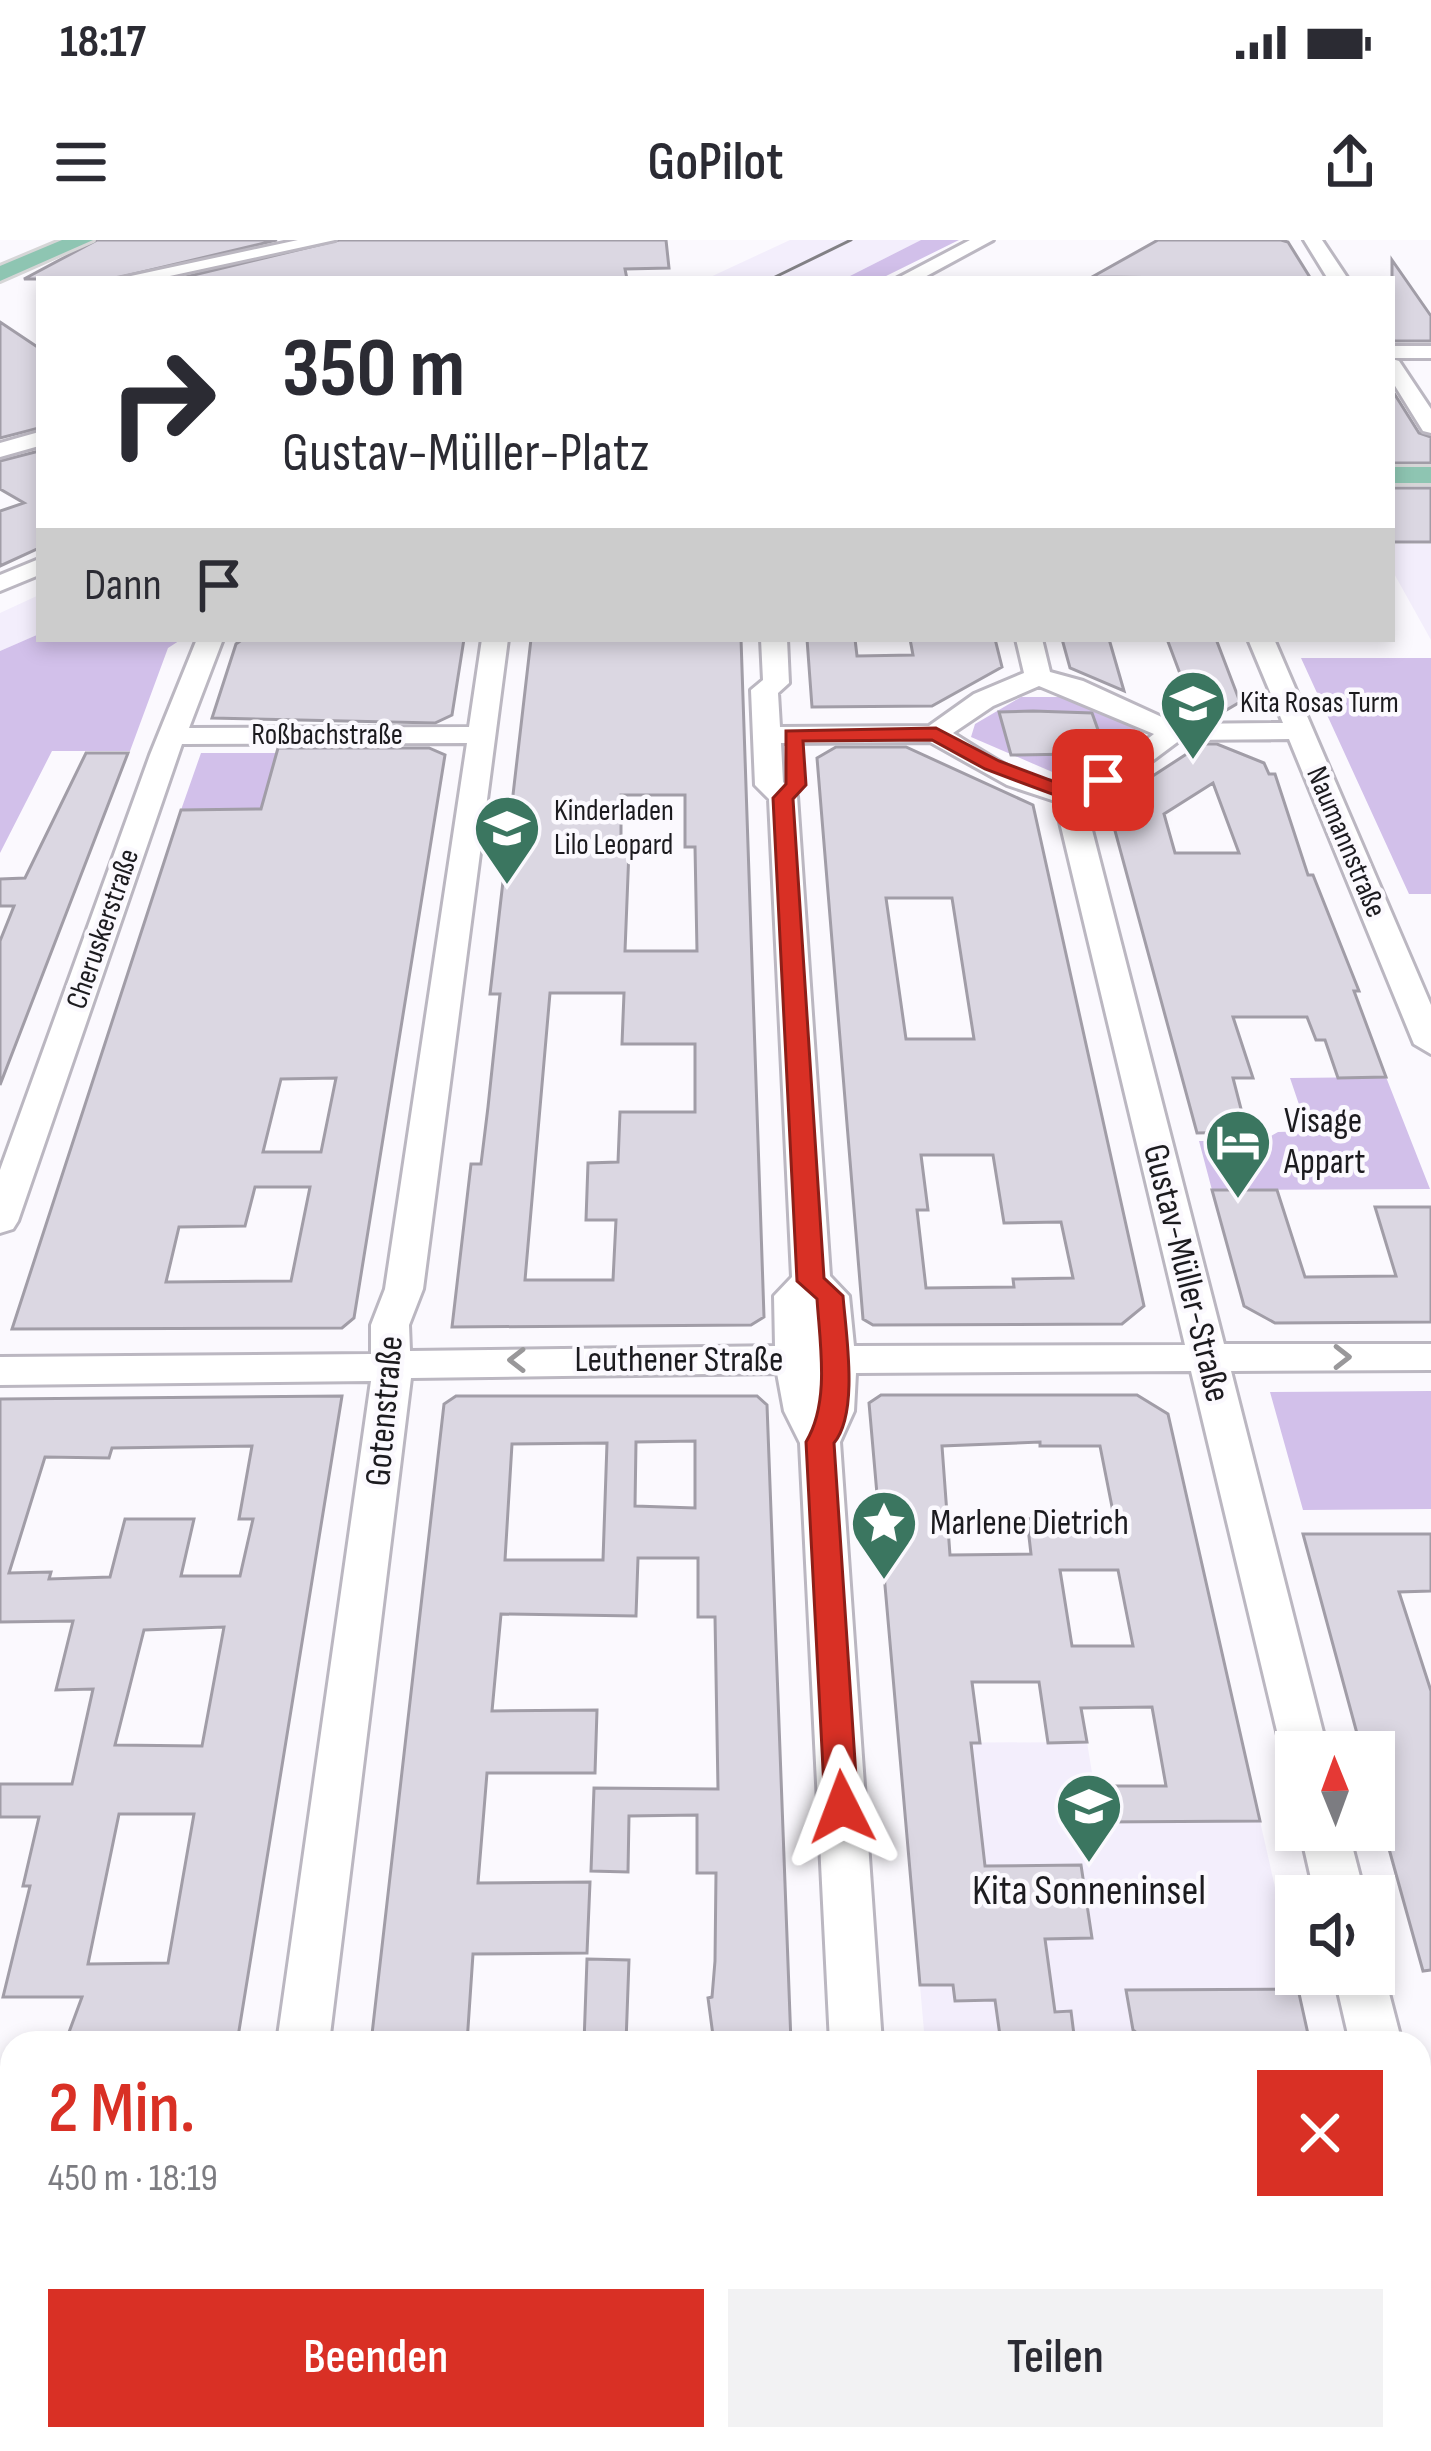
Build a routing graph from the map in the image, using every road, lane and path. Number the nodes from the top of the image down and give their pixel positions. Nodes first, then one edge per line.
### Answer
1 (44, 240) edge
2 (82, 240) edge
3 (326, 240) edge
4 (984, 240) edge
5 (1312, 240) edge
6 (0, 259) edge
7 (0, 274) edge
8 (142, 276) edge
9 (912, 276) edge
10 (1336, 276) edge
11 (0, 285) edge
12 (25, 291) dead end
13 (1395, 352) edge
14 (1431, 352) edge
15 (1395, 370) edge
16 (1431, 426) edge
17 (36, 440) edge
18 (0, 449) edge
19 (1395, 475) edge
20 (1431, 475) edge
21 (36, 567) edge
22 (0, 584) edge
23 (209, 642) edge
24 (495, 642) edge
25 (773, 642) edge
26 (1030, 642) edge
27 (1262, 642) edge
28 (1038, 677) junction
29 (1300, 731) junction
30 (1173, 732) junction
31 (936, 734) junction
32 (482, 735) junction
33 (780, 735) junction
34 (172, 736) junction
35 (1068, 794) junction
36 (1431, 1044) edge
37 (0, 1221) edge
38 (1431, 1357) edge
39 (1207, 1358) junction
40 (816, 1360) junction
41 (391, 1366) junction
42 (0, 1371) edge
43 (1299, 1731) edge
44 (1364, 1995) edge
45 (305, 2031) edge
46 (855, 2031) edge
47 (1373, 2031) edge

1 - 6 main road
2 - 7 main road
3 - 8 street
4 - 9 street
5 - 10 street
11 - 12 main road
13 - 14 street
15 - 16 street
17 - 18 street
19 - 20 main road
21 - 22 street
23 - 34 street, Cheruskerstraße
24 - 32 street, Gotenstraße
25 - 33 street
26 - 28 street
27 - 29 street, Naumannstraße
28 - 30 street
28 - 31 street
29 - 30 street
29 - 36 street, Naumannstraße
30 - 35 street
31 - 33 street
31 - 35 street
32 - 34 street, Roßbachstraße
32 - 41 street, Gotenstraße
33 - 40 street
34 - 37 street, Cheruskerstraße
35 - 39 street, Gustav-Müller-Straße
39 -> 38 street, Leuthener Straße
39 - 40 street, Leuthener Straße
39 - 43 street, Gustav-Müller-Straße
40 -> 41 street, Leuthener Straße
40 - 46 street
41 - 42 street, Leuthener Straße
41 - 45 street, Gotenstraße
44 - 47 street

